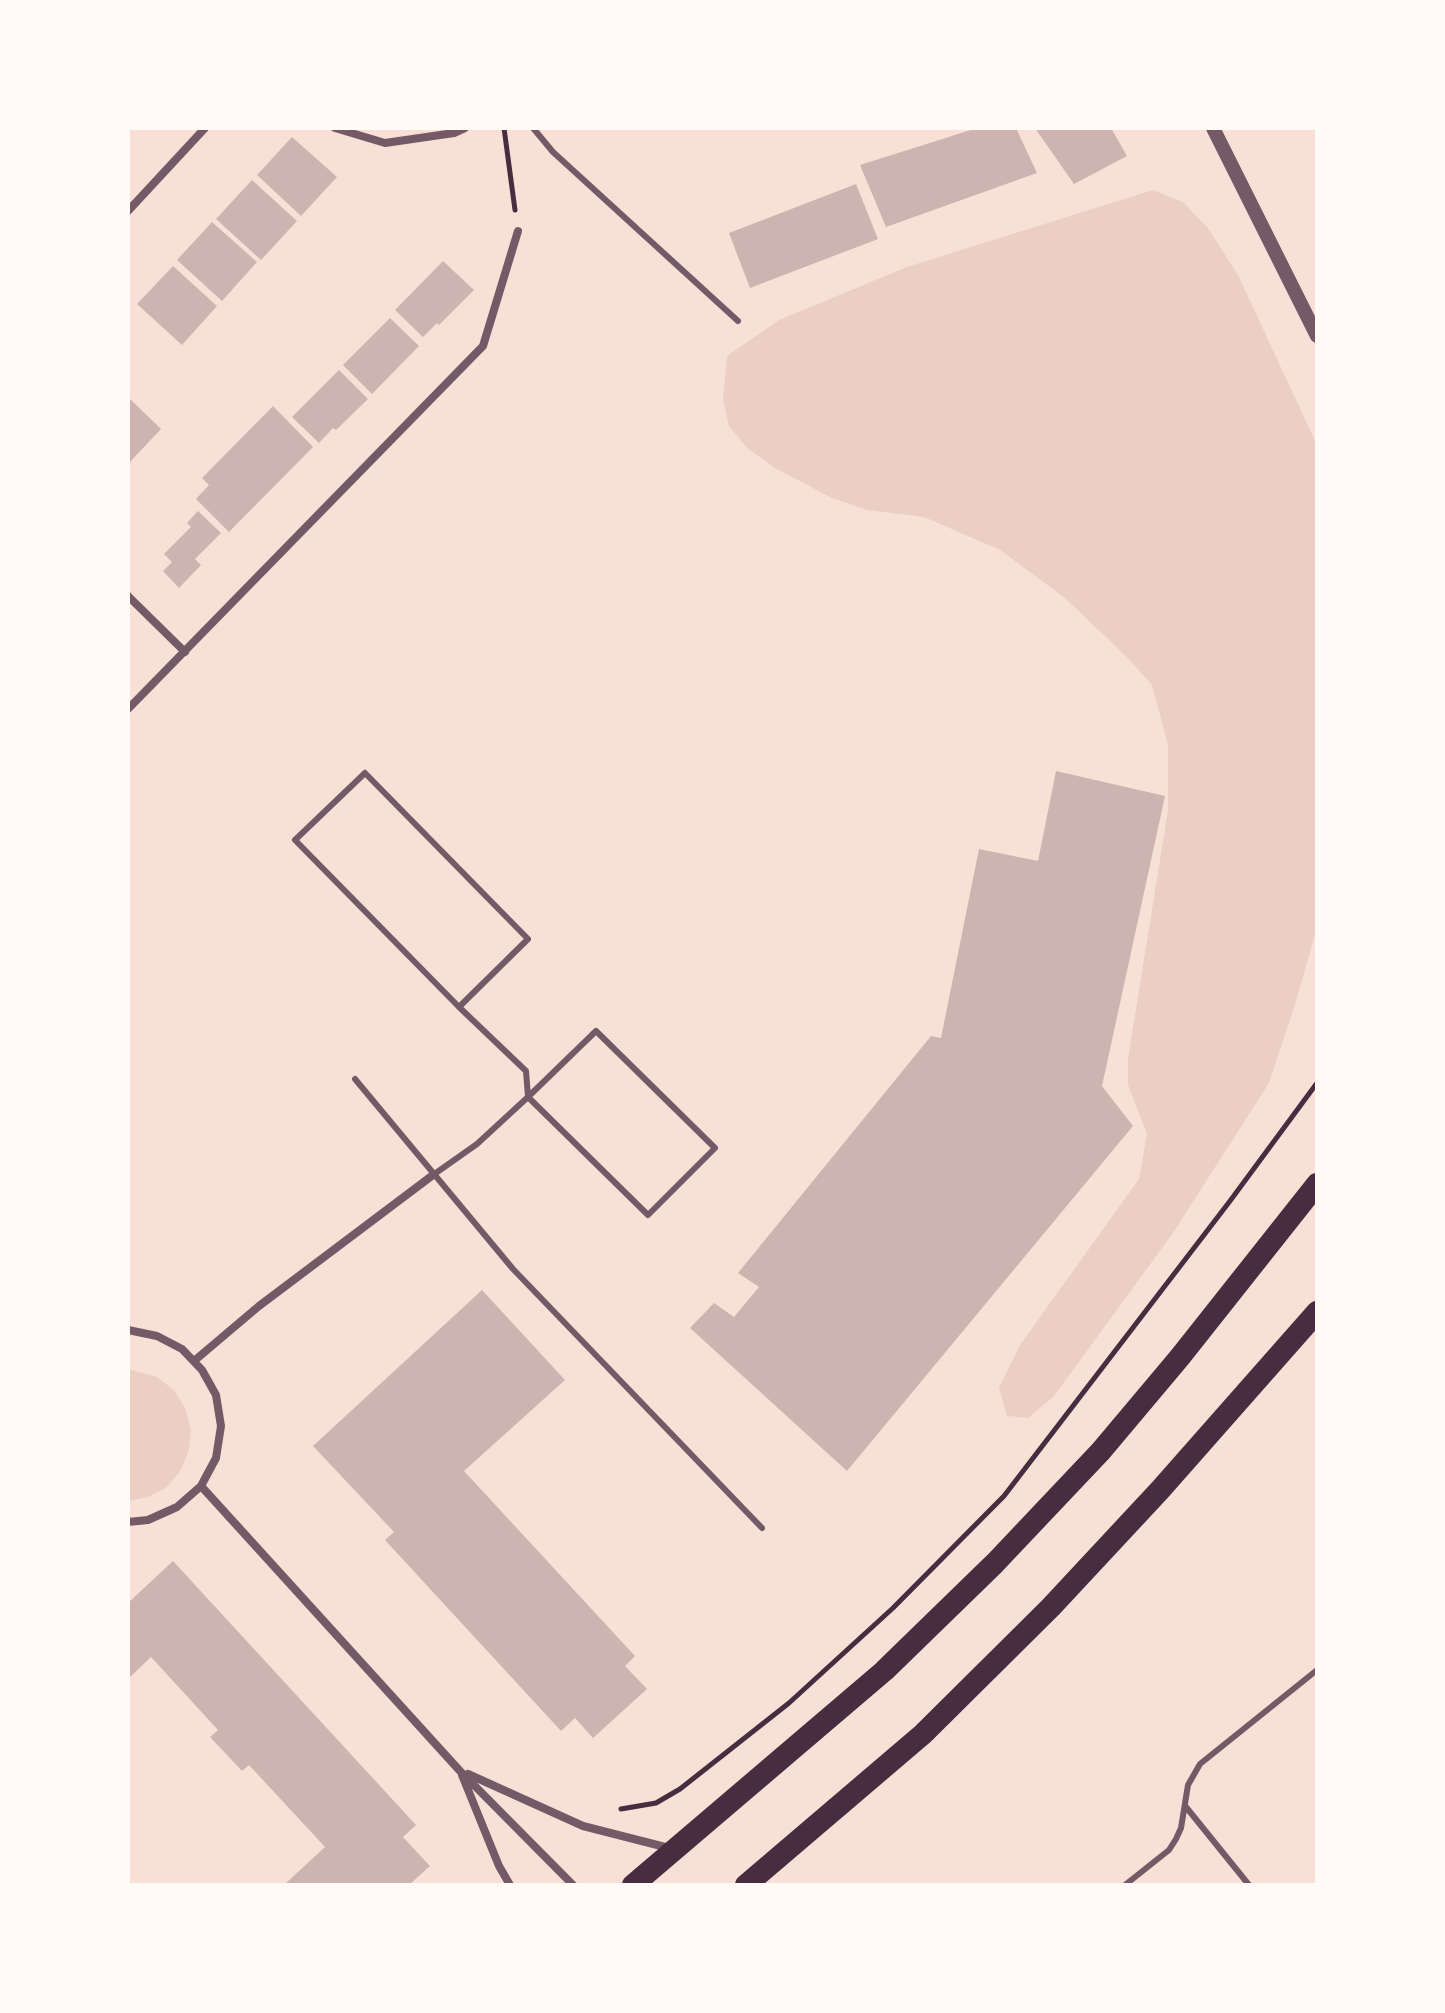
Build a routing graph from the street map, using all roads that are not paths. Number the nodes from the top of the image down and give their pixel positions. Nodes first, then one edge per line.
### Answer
1 (205, 128) edge
2 (335, 128) edge
3 (465, 128) edge
4 (533, 128) edge
5 (1213, 128) edge
6 (128, 211) edge
7 (518, 231) road end
8 (738, 321) dead end
9 (1317, 336) edge
10 (128, 596) edge
11 (185, 652) junction
12 (128, 709) edge
13 (459, 1007) junction
14 (355, 1079) dead end
15 (528, 1097) junction
16 (433, 1175) junction
17 (1317, 1184) edge
18 (1317, 1312) edge
19 (128, 1330) edge
20 (194, 1361) junction
21 (201, 1486) junction
22 (128, 1522) edge
23 (762, 1528) dead end
24 (1317, 1670) edge
25 (460, 1771) junction
26 (1185, 1806) junction
27 (675, 1849) junction
28 (510, 1885) edge
29 (573, 1885) edge
30 (633, 1885) edge
31 (746, 1885) edge
32 (1125, 1885) edge
33 (1249, 1885) edge

1 - 6 street
2 - 3 street
4 - 8 lane
5 - 9 street
7 - 11 street
10 - 11 street
11 - 12 street
13 - 13 lane
13 - 15 lane
14 - 16 lane
15 - 15 lane
15 - 16 lane
16 - 20 street
16 - 23 lane
17 - 27 highway
18 - 31 highway
19 - 20 street
20 - 21 street
21 - 22 street
21 - 25 street
24 - 26 lane
25 - 27 street
25 - 28 street
25 - 29 street
26 - 32 lane
26 - 33 lane
27 - 30 highway

